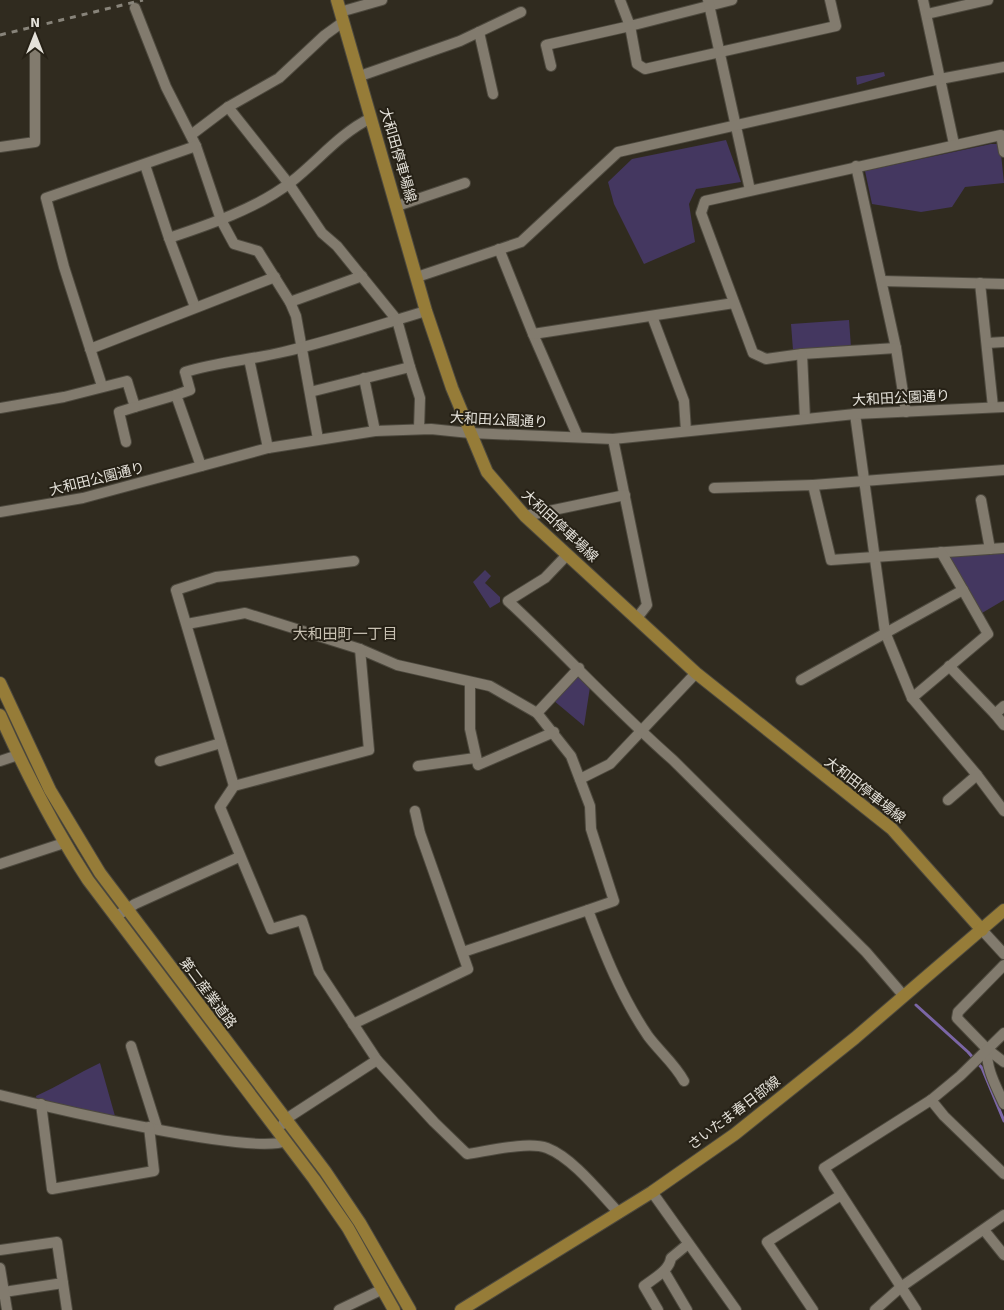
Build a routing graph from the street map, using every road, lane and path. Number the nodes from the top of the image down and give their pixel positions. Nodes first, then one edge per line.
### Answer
1 (382, 0) edge
2 (620, 0) edge
3 (732, 0) edge
4 (830, 0) edge
5 (923, 0) edge
6 (988, 0) edge
7 (708, 3) edge
8 (135, 8) dead end
9 (340, 12) edge
10 (521, 12) dead end
11 (927, 14) junction
12 (630, 26) junction
13 (479, 32) junction
14 (35, 47) dead end
15 (720, 53) junction
16 (551, 66) dead end
17 (1004, 67) edge
18 (360, 76) junction
19 (940, 79) junction
20 (494, 94) dead end
21 (228, 107) junction
22 (371, 118) junction
23 (736, 124) junction
24 (191, 135) junction
25 (1002, 135) edge
26 (954, 144) junction
27 (196, 146) junction
28 (0, 147) edge
29 (1004, 152) edge
30 (145, 165) junction
31 (856, 166) junction
32 (465, 183) dead end
33 (289, 184) junction
34 (750, 190) junction
35 (397, 206) junction
36 (221, 220) junction
37 (169, 238) junction
38 (500, 249) junction
39 (362, 276) junction
40 (275, 277) junction
41 (417, 277) junction
42 (882, 281) junction
43 (980, 283) junction
44 (1004, 284) edge
45 (290, 302) junction
46 (734, 303) junction
47 (195, 308) junction
48 (426, 311) junction
49 (652, 316) junction
50 (396, 320) junction
51 (533, 334) junction
52 (1004, 342) edge
53 (987, 343) junction
54 (302, 348) junction
55 (896, 348) junction
56 (90, 349) junction
57 (802, 354) junction
58 (249, 359) junction
59 (410, 367) junction
60 (364, 378) junction
61 (102, 386) junction
62 (310, 392) junction
63 (176, 395) junction
64 (135, 407) junction
65 (999, 407) edge
66 (0, 408) edge
67 (906, 412) junction
68 (855, 414) junction
69 (805, 419) junction
70 (419, 429) junction
71 (375, 431) junction
72 (686, 431) junction
73 (470, 433) junction
74 (578, 438) junction
75 (318, 439) junction
76 (613, 439) junction
77 (126, 442) dead end
78 (268, 448) junction
79 (201, 466) junction
80 (1004, 470) edge
81 (865, 480) junction
82 (813, 485) junction
83 (714, 488) dead end
84 (625, 495) junction
85 (981, 500) dead end
86 (0, 512) edge
87 (525, 516) junction
88 (1004, 548) edge
89 (990, 549) junction
90 (941, 552) junction
91 (568, 555) junction
92 (876, 556) junction
93 (354, 561) dead end
94 (963, 590) junction
95 (637, 618) junction
96 (187, 624) junction
97 (885, 632) junction
98 (360, 649) junction
99 (949, 666) junction
100 (579, 668) junction
101 (696, 673) junction
102 (801, 680) dead end
103 (470, 682) junction
104 (0, 683) edge
105 (912, 698) junction
106 (1004, 706) edge
107 (538, 713) junction
108 (995, 714) junction
109 (0, 715) edge
110 (1004, 725) edge
111 (554, 732) junction
112 (641, 732) junction
113 (221, 742) junction
114 (18, 755) junction
115 (475, 758) junction
116 (0, 761) edge
117 (160, 761) dead end
118 (418, 766) dead end
119 (977, 775) junction
120 (580, 779) junction
121 (234, 786) junction
122 (948, 800) dead end
123 (415, 811) dead end
124 (1004, 811) edge
125 (64, 843) junction
126 (239, 857) junction
127 (0, 864) edge
128 (126, 909) junction
129 (588, 910) junction
130 (1004, 910) edge
131 (114, 917) junction
132 (982, 930) junction
133 (463, 952) junction
134 (1004, 954) edge
135 (1004, 965) edge
136 (903, 995) junction
137 (353, 1024) junction
138 (1004, 1033) edge
139 (131, 1046) dead end
140 (987, 1049) junction
141 (377, 1060) junction
142 (1004, 1062) edge
143 (684, 1081) dead end
144 (1001, 1088) edge
145 (0, 1095) edge
146 (931, 1100) junction
147 (40, 1104) junction
148 (1004, 1104) edge
149 (286, 1119) junction
150 (153, 1127) junction
151 (282, 1136) junction
152 (1004, 1174) edge
153 (652, 1192) junction
154 (841, 1195) junction
155 (619, 1213) junction
156 (1004, 1215) edge
157 (984, 1230) junction
158 (688, 1244) junction
159 (0, 1250) edge
160 (1004, 1255) edge
161 (0, 1268) edge
162 (664, 1271) junction
163 (64, 1283) junction
164 (901, 1287) junction
165 (382, 1289) junction
166 (4, 1292) junction
167 (7, 1310) edge
168 (67, 1310) edge
169 (339, 1310) edge
170 (394, 1310) edge
171 (410, 1310) edge
172 (461, 1310) edge
173 (658, 1310) edge
174 (687, 1310) edge
175 (736, 1310) edge
176 (813, 1310) edge
177 (875, 1310) edge
178 (916, 1310) edge

1 - 9 street
2 - 12 street
3 - 7 street
4 - 15 street
5 - 11 street
6 - 11 street
7 - 12 street
7 - 15 street
8 - 24 street
9 - 18 main road, 大和田停車場線
9 - 21 street
10 - 13 street
11 - 19 street
12 - 15 street
12 - 16 street
13 - 18 street
13 - 20 street
14 - 28 street
15 - 23 street
17 - 19 street
18 - 22 main road, 大和田停車場線
19 - 23 street
19 - 26 street
21 - 24 street
21 - 33 street
22 - 33 street
22 - 35 main road, 大和田停車場線
23 - 34 street
23 - 38 street
24 - 27 street
25 - 26 street
25 - 29 street
26 - 31 street
27 - 30 street
27 - 36 street
30 - 37 street
30 - 56 street
31 - 34 street
31 - 42 street
32 - 35 street
33 - 36 street
33 - 39 street
34 - 46 street
35 - 41 main road, 大和田停車場線
36 - 37 street
36 - 40 street
37 - 47 street
38 - 41 street
38 - 51 street
39 - 45 street
39 - 50 street
40 - 45 street
40 - 47 street
41 - 48 main road, 大和田停車場線
42 - 43 street
42 - 55 street
43 - 44 street
43 - 53 street
45 - 54 street
46 - 49 street
46 - 57 street
47 - 56 street
48 - 50 street
48 - 73 main road, 大和田停車場線
49 - 51 street
49 - 72 street
50 - 54 street
50 - 59 street
51 - 74 street
52 - 53 street
53 - 65 street
54 - 58 street
54 - 62 street
55 - 57 street
55 - 67 street
56 - 61 street
57 - 69 street
58 - 63 street
58 - 78 street
59 - 60 street
59 - 70 street
60 - 62 street
60 - 71 street
61 - 64 street
61 - 66 street
62 - 75 street
63 - 64 street
63 - 79 street
64 - 77 street
65 - 67 street, 大和田公園通り
67 - 68 street, 大和田公園通り
68 - 69 street, 大和田公園通り
68 - 81 street
69 - 72 street, 大和田公園通り
70 - 71 street, 大和田公園通り
70 - 73 street, 大和田公園通り
71 - 75 street, 大和田公園通り
72 - 76 street, 大和田公園通り
73 - 74 street, 大和田公園通り
73 - 87 main road, 大和田停車場線
74 - 76 street, 大和田公園通り
75 - 78 street, 大和田公園通り
76 - 84 street
78 - 79 street, 大和田公園通り
79 - 86 street, 大和田公園通り
80 - 81 street
81 - 82 street
81 - 92 street
82 - 83 street
82 - 92 street
84 - 87 street
84 - 95 street
85 - 89 street
87 - 91 main road, 大和田停車場線
88 - 89 street
89 - 90 street
90 - 92 street
90 - 94 street
91 - 95 main road, 大和田停車場線
91 - 100 street
92 - 97 street
93 - 96 street
94 - 97 street
94 - 99 street
95 - 101 main road, 大和田停車場線
96 - 98 street
96 - 113 street
97 - 102 street
97 - 105 street
98 - 103 street
98 - 121 street
99 - 105 street
99 - 108 street
100 - 107 street
100 - 112 street
101 - 112 street
101 - 132 main road, 大和田停車場線
103 - 107 street
103 - 115 street
104 - 128 main road, 第二産業道路
105 - 119 street
106 - 108 street
107 - 111 street
108 - 110 street
109 - 114 main road, 第二産業道路
111 - 115 street
111 - 120 street
112 - 120 street
112 - 136 street
113 - 117 street
113 - 121 street
114 - 116 street
114 - 125 main road, 第二産業道路
115 - 118 street
119 - 122 street
119 - 124 street
120 - 129 street
121 - 126 street
123 - 133 street
125 - 127 street
125 - 131 main road, 第二産業道路
126 - 128 street
126 - 137 street
128 - 131 street
128 - 149 main road, 第二産業道路
129 - 133 street
129 - 143 street
130 - 132 main road, さいたま春日部線
131 - 151 main road, 第二産業道路
132 - 134 street
132 - 136 main road, さいたま春日部線
133 - 137 street
135 - 140 street
136 - 153 main road, さいたま春日部線
137 - 141 street
138 - 140 street
139 - 150 street
140 - 142 street
140 - 144 street
140 - 146 street
141 - 149 street
141 - 155 street
144 - 148 street
145 - 147 street
146 - 152 street
146 - 154 street
147 - 150 street
147 - 150 street
149 - 151 street
149 - 171 main road, 第二産業道路
150 - 151 street
151 - 165 main road, 第二産業道路
153 - 155 main road, さいたま春日部線
153 - 158 street
154 - 164 street
154 - 176 street
155 - 172 main road, さいたま春日部線
156 - 157 street
157 - 160 street
157 - 164 street
158 - 162 street
158 - 175 street
159 - 163 street
161 - 166 street
162 - 173 street
162 - 174 street
163 - 166 street
163 - 168 street
164 - 177 street
164 - 178 street
165 - 169 street
165 - 170 main road, 第二産業道路
166 - 167 street

